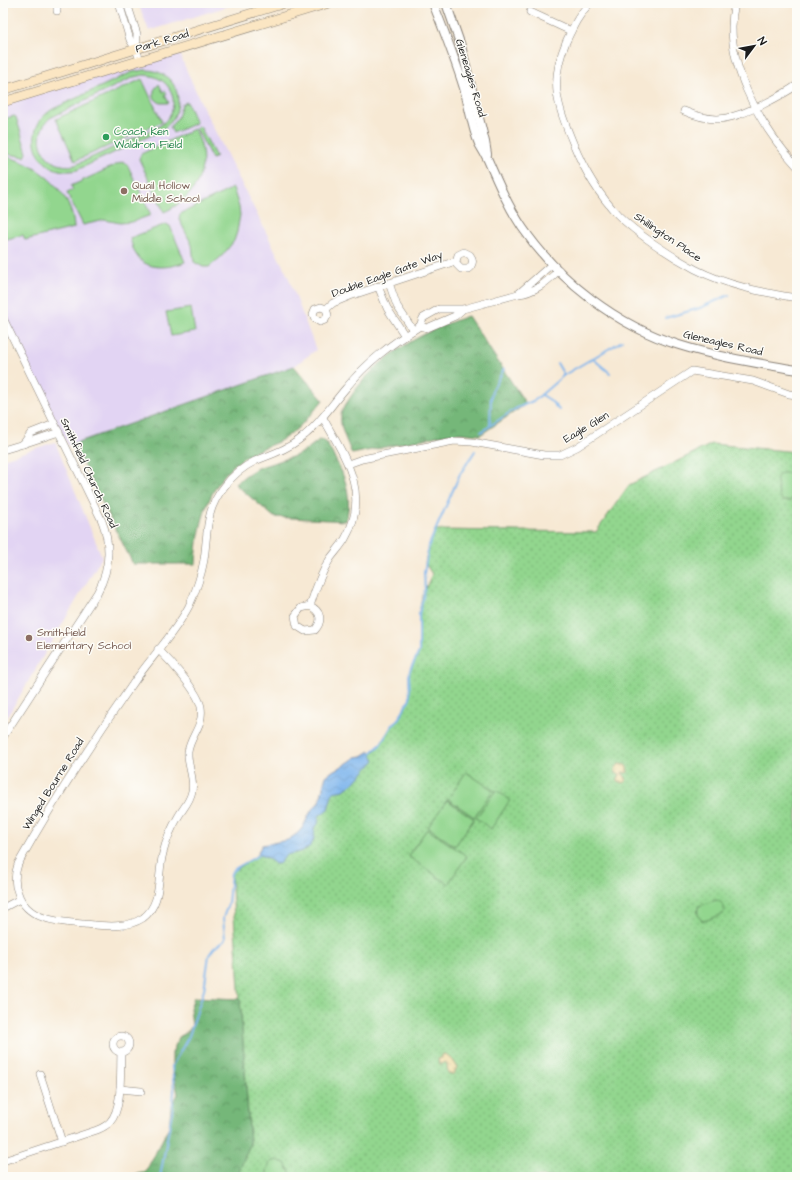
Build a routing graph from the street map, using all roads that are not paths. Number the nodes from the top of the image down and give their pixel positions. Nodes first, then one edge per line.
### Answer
1 (57, 3) edge
2 (119, 3) edge
3 (127, 3) edge
4 (285, 3) edge
5 (329, 3) edge
6 (433, 3) edge
7 (446, 3) edge
8 (590, 3) edge
9 (734, 3) edge
10 (57, 11) dead end
11 (530, 12) dead end
12 (571, 31) junction
13 (136, 49) junction
14 (140, 60) junction
15 (797, 84) edge
16 (3, 90) edge
17 (3, 102) edge
18 (755, 108) junction
19 (684, 111) dead end
20 (487, 159) junction
21 (797, 166) edge
22 (456, 261) dead end
23 (552, 264) junction
24 (559, 270) junction
25 (389, 283) junction
26 (378, 286) junction
27 (518, 294) junction
28 (797, 298) edge
29 (326, 309) dead end
30 (463, 309) junction
31 (3, 318) edge
32 (420, 326) junction
33 (413, 330) junction
34 (405, 336) junction
35 (797, 370) edge
36 (797, 395) edge
37 (323, 418) junction
38 (54, 424) junction
39 (59, 432) junction
40 (23, 444) junction
41 (3, 450) edge
42 (348, 464) junction
43 (310, 606) dead end
44 (158, 649) junction
45 (3, 738) edge
46 (20, 899) junction
47 (3, 908) edge
48 (121, 1052) dead end
49 (40, 1074) dead end
50 (120, 1089) junction
51 (141, 1091) dead end
52 (62, 1142) junction
53 (3, 1161) edge

1 - 10 street
2 - 13 street
3 - 13 street
4 - 13 main road, Park Road
5 - 14 main road, Park Road
6 - 20 street, Gleneagles Road
7 - 20 street, Gleneagles Road
8 - 12 street, Shillington Place
9 - 18 street
11 - 12 street
12 - 28 street, Shillington Place
13 - 14 street
13 - 16 main road, Park Road
14 - 17 main road, Park Road
15 - 18 street
18 - 19 street
18 - 21 street
20 - 23 street, Gleneagles Road
22 - 25 street, Double Eagle Gate Way
23 - 24 street, Gleneagles Road
23 - 27 street, Winged Bourne Road
24 - 27 street, Winged Bourne Road
24 - 35 street, Gleneagles Road
25 - 26 street, Double Eagle Gate Way
25 - 33 street
26 - 29 street, Double Eagle Gate Way
26 - 34 street
27 - 30 street, Winged Bourne Road
30 - 32 street, Winged Bourne Road
30 - 32 street, Winged Bourne Road
31 - 38 street, Smithfield Church Road
32 - 33 street, Winged Bourne Road
33 - 34 street, Winged Bourne Road
34 - 37 street, Winged Bourne Road
36 - 42 street, Eagle Glen
37 - 42 street
37 - 44 street, Winged Bourne Road
38 - 39 street, Smithfield Church Road
38 - 40 street
39 - 40 street
39 - 45 street, Smithfield Church Road
40 - 41 street
42 - 43 street
44 - 46 street, Winged Bourne Road
44 - 46 street, Winged Bourne Road
46 - 47 street
48 - 50 street
49 - 52 street
50 - 51 street
50 - 52 street
52 - 53 street

